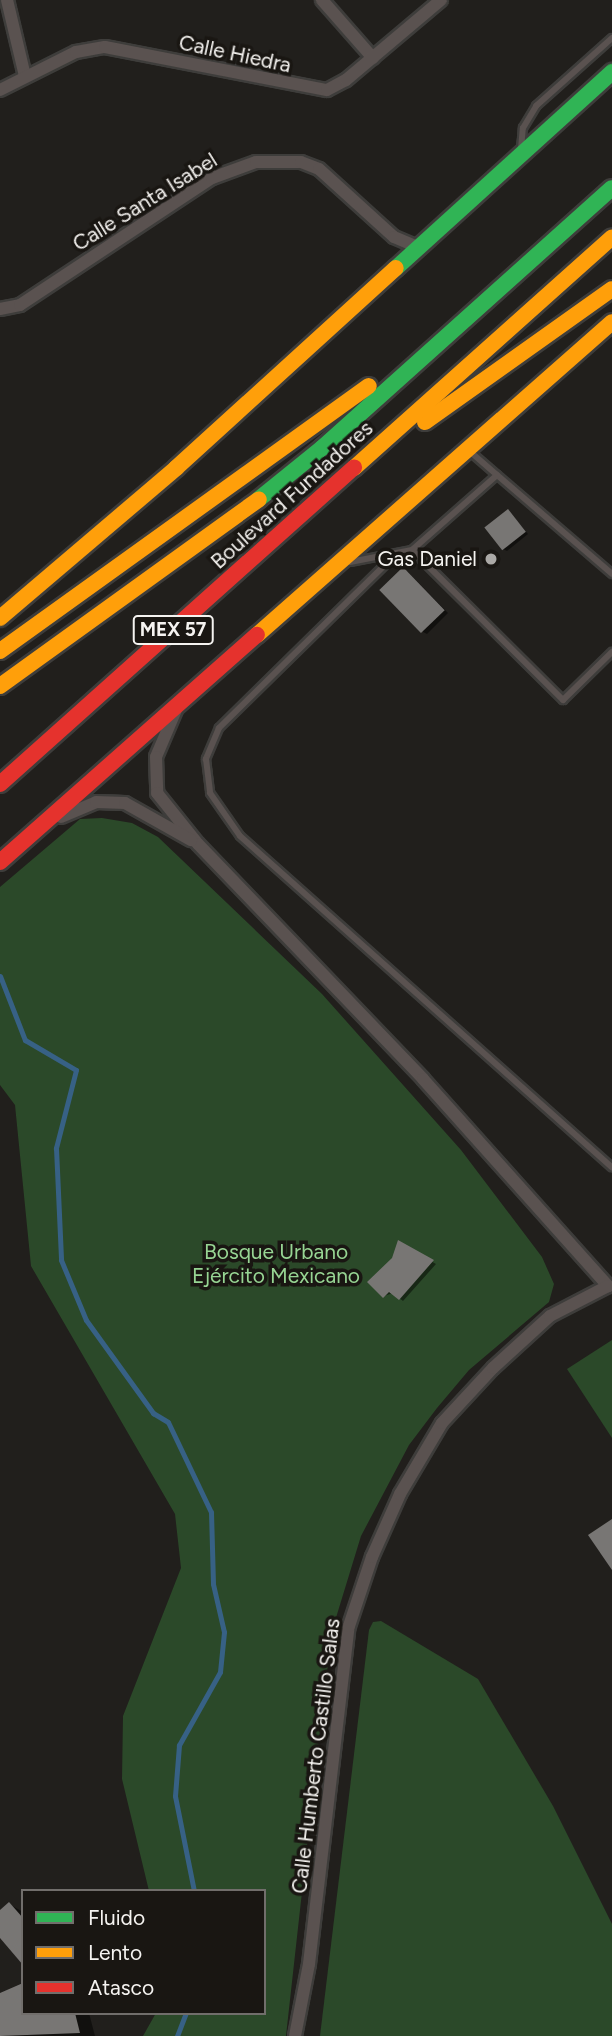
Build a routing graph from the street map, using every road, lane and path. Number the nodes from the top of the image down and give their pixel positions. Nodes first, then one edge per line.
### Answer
1 (7, 0) edge
2 (322, 0) edge
3 (441, 0) edge
4 (612, 38) edge
5 (373, 58) junction
6 (612, 72) edge
7 (25, 76) junction
8 (0, 90) edge
9 (520, 154) junction
10 (612, 188) edge
11 (612, 237) edge
12 (417, 247) junction
13 (507, 283) junction
14 (612, 289) edge
15 (0, 309) edge
16 (612, 322) edge
17 (469, 451) junction
18 (346, 475) junction
19 (497, 475) junction
20 (412, 550) junction
21 (395, 555) junction
22 (334, 563) junction
23 (612, 574) edge
24 (0, 618) edge
25 (0, 651) edge
26 (612, 652) edge
27 (0, 685) edge
28 (180, 702) junction
29 (0, 785) edge
30 (36, 830) junction
31 (198, 844) junction
32 (0, 862) edge
33 (612, 1167) edge
34 (611, 1285) edge
35 (295, 2036) edge

1 - 7 street
2 - 5 street
3 - 5 street, Calle Hiedra
4 - 9 lane
5 - 7 street, Calle Hiedra
6 - 9 main road
7 - 8 street, Calle Hiedra
9 - 12 main road
10 - 13 main road, Boulevard Fundadores / MEX 57
11 - 18 main road, Boulevard Fundadores / MEX 57
12 - 15 street, Calle Santa Isabel
12 - 24 main road
13 - 25 main road
13 - 27 main road, Boulevard Fundadores / MEX 57
14 - 18 main road
16 - 17 main road
17 - 19 lane
17 - 22 main road
18 - 29 main road, Boulevard Fundadores / MEX 57
19 - 20 lane
19 - 23 lane
20 - 21 lane
20 - 26 lane
21 - 22 lane
21 - 33 lane
22 - 28 main road
28 - 30 main road
28 - 31 street
30 - 31 street
30 - 32 main road
31 - 34 street
34 - 35 street, Calle Humberto Castillo Salas

